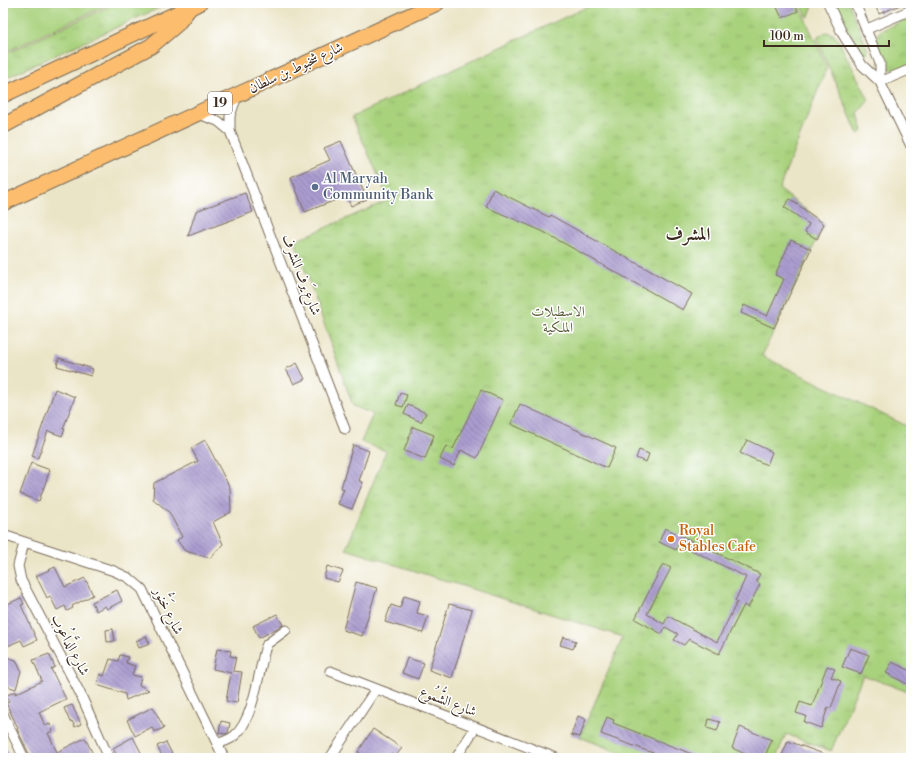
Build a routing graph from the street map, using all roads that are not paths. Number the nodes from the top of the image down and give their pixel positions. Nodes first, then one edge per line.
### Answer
1 (437, 3) edge
2 (828, 3) edge
3 (856, 3) edge
4 (195, 5) edge
5 (911, 10) edge
6 (867, 29) junction
7 (911, 69) edge
8 (880, 82) junction
9 (3, 95) edge
10 (238, 95) junction
11 (197, 113) junction
12 (4, 126) edge
13 (230, 131) junction
14 (911, 146) edge
15 (3, 203) edge
16 (345, 429) dead end
17 (3, 535) edge
18 (24, 542) junction
19 (286, 630) dead end
20 (330, 671) dead end
21 (376, 689) junction
22 (3, 714) edge
23 (475, 728) junction
24 (217, 744) junction
25 (24, 758) edge
26 (109, 758) edge
27 (224, 758) edge
28 (330, 758) edge
29 (456, 758) edge
30 (556, 758) edge

1 - 10 main road, شارع شخبوط بن سلطان / 19
2 - 8 street
3 - 6 street
4 - 9 main road
4 - 12 main road
5 - 6 street
6 - 8 street
7 - 8 street
8 - 14 street
10 - 11 main road, شارع شخبوط بن سلطان / 19
10 - 13 street, شارع يَرف المشرف
11 - 13 street
11 - 15 main road, شارع شخبوط بن سلطان / 19
13 - 16 street, شارع يَرف المشرف
17 - 18 street, شارع خَنُّور
18 - 24 street, شارع خَنُّور
18 - 26 street, شارع الدَّاعُوب
19 - 24 street
20 - 21 street, شارع الشُّمُوع
21 - 23 street, شارع الشُّمُوع
21 - 28 street
22 - 25 street
23 - 29 street
23 - 30 street, شارع الشُّمُوع
24 - 27 street, شارع خَنُّور

